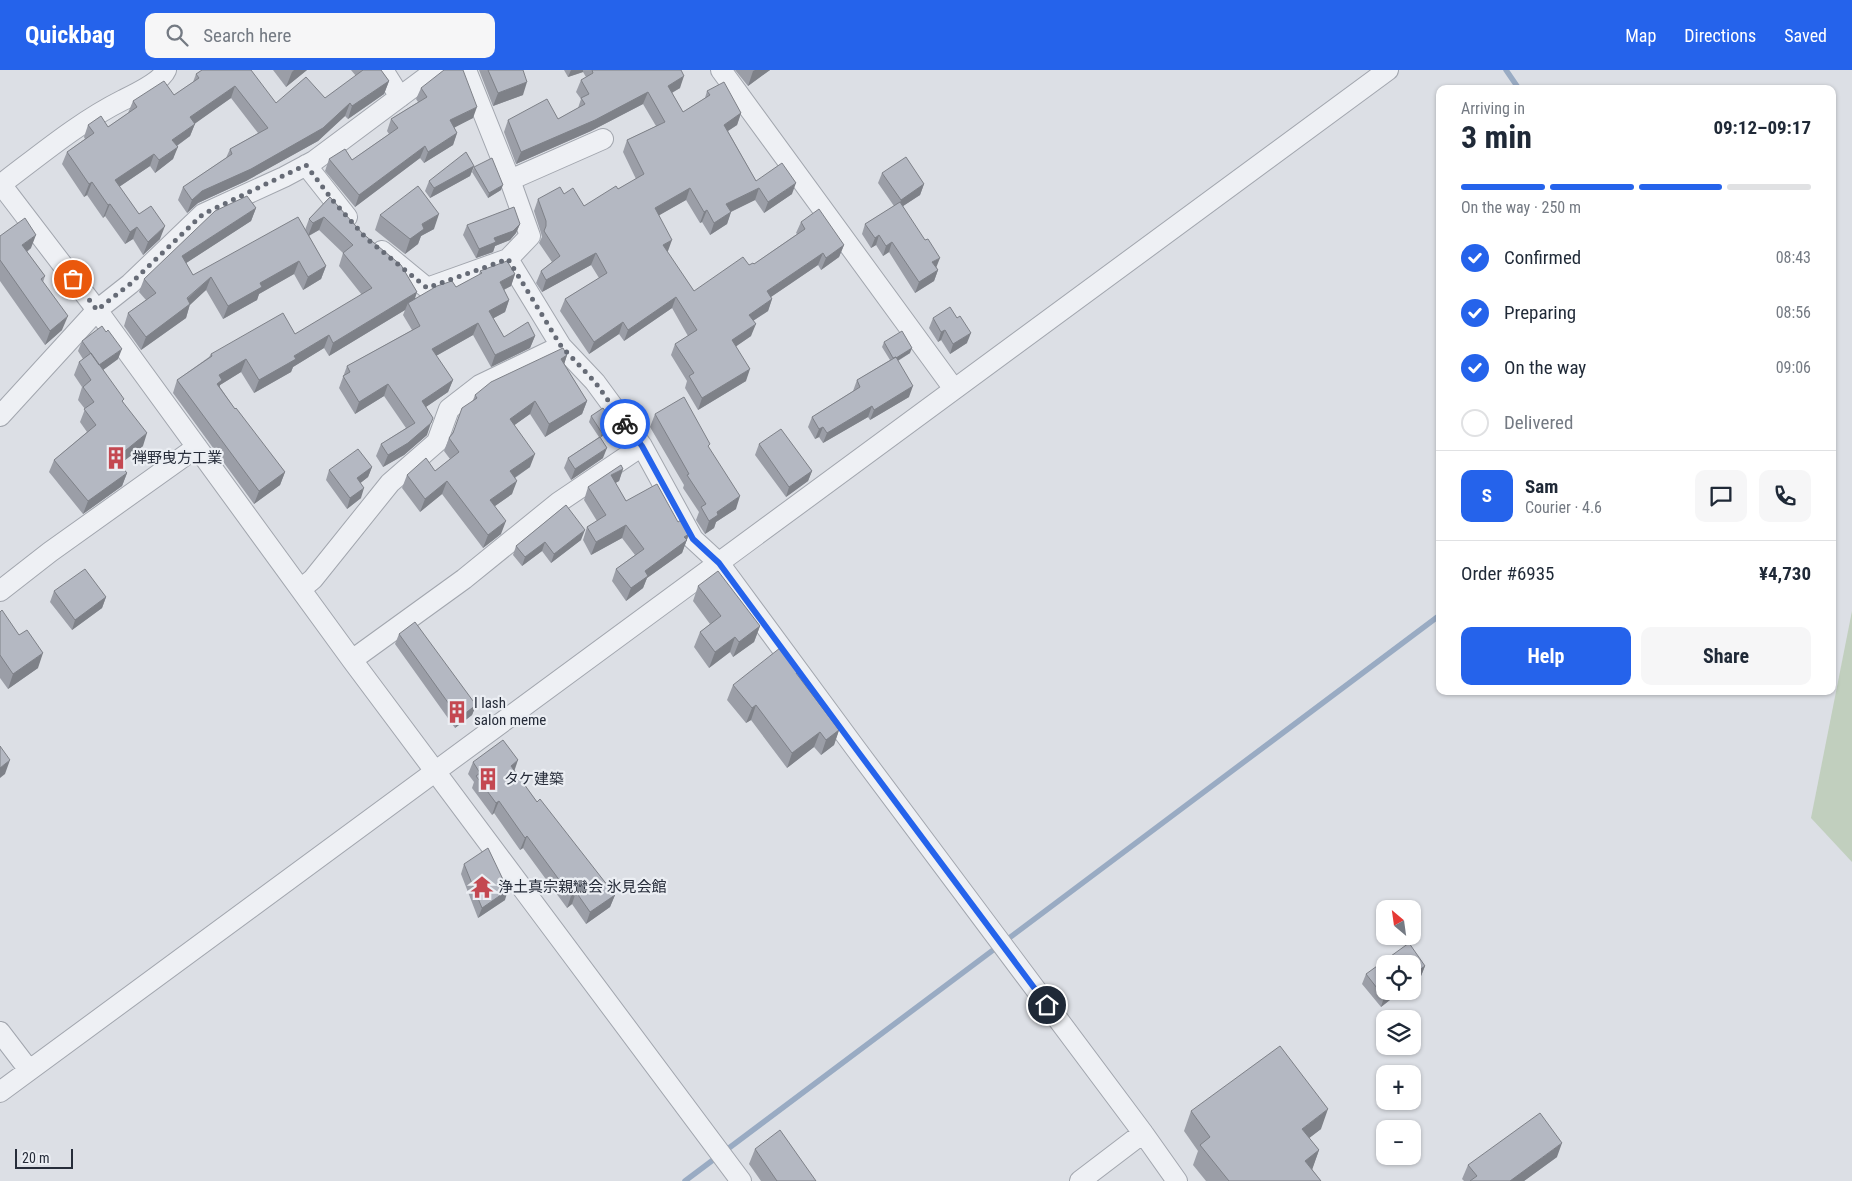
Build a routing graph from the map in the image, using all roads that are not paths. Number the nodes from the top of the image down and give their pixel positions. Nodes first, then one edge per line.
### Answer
1 (166, 70) edge
2 (383, 70) edge
3 (436, 70) edge
4 (466, 70) edge
5 (721, 70) edge
6 (1388, 70) edge
7 (400, 97) junction
8 (603, 139) dead end
9 (306, 165) junction
10 (510, 180) junction
11 (0, 184) edge
12 (508, 259) junction
13 (97, 310) junction
14 (561, 346) junction
15 (954, 389) junction
16 (0, 416) edge
17 (642, 446) junction
18 (197, 447) junction
19 (719, 563) junction
20 (301, 589) junction
21 (0, 591) edge
22 (352, 660) junction
23 (435, 772) junction
24 (0, 1032) edge
25 (29, 1070) junction
26 (0, 1092) edge
27 (1143, 1133) junction
28 (740, 1181) edge
29 (1080, 1181) edge
30 (1177, 1181) edge

1 - 11 street
2 - 7 street
3 - 7 street
4 - 10 street
5 - 15 street
6 - 15 street
7 - 9 street
8 - 10 street
9 - 12 street
9 - 13 street
10 - 12 street
11 - 13 street
12 - 14 street
13 - 16 street
13 - 18 street
14 - 17 street
14 - 20 street
15 - 19 street
17 - 19 street
17 - 22 street
18 - 20 street
18 - 21 street
19 - 23 street
19 - 27 street
20 - 22 street
22 - 23 street
23 - 25 street
23 - 28 street
24 - 25 street
25 - 26 street
27 - 29 street
27 - 30 street

